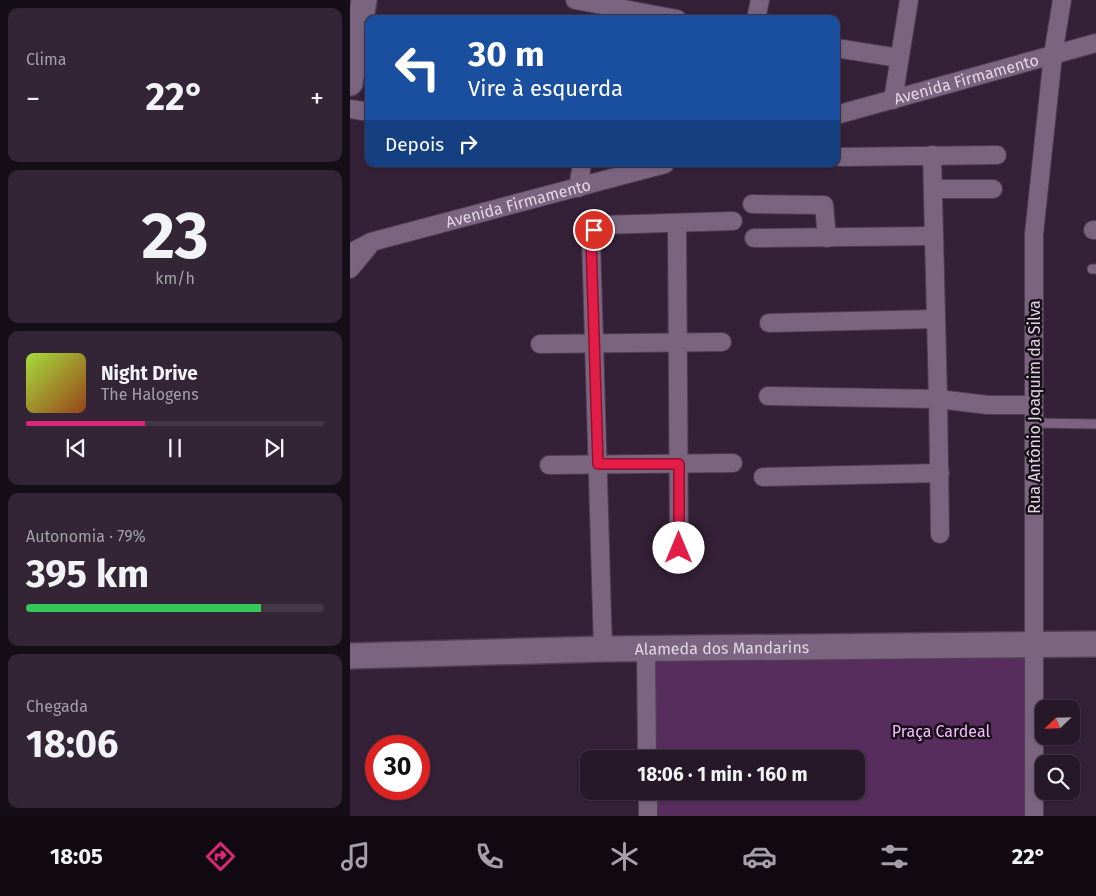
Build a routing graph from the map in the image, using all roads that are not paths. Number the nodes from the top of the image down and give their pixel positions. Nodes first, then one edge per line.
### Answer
1 (364, 0) edge
2 (575, 0) edge
3 (760, 0) edge
4 (909, 0) edge
5 (1062, 0) edge
6 (610, 8) edge
7 (653, 15) edge
8 (757, 15) edge
9 (1096, 43) edge
10 (840, 49) edge
11 (1053, 55) junction
12 (899, 58) junction
13 (350, 83) edge
14 (893, 100) junction
15 (350, 108) edge
16 (365, 111) edge
17 (840, 115) edge
18 (932, 155) junction
19 (996, 155) dead end
20 (840, 157) dead end
21 (582, 167) edge
22 (654, 167) edge
23 (578, 188) junction
24 (933, 189) junction
25 (993, 189) dead end
26 (752, 204) dead end
27 (733, 221) dead end
28 (677, 223) junction
29 (934, 236) junction
30 (754, 238) dead end
31 (827, 238) junction
32 (372, 242) junction
33 (350, 252) edge
34 (350, 269) edge
35 (935, 319) junction
36 (769, 323) dead end
37 (722, 342) dead end
38 (594, 343) junction
39 (678, 343) junction
40 (540, 344) dead end
41 (768, 396) dead end
42 (938, 399) junction
43 (1033, 405) junction
44 (1033, 423) junction
45 (1096, 424) edge
46 (733, 463) dead end
47 (598, 464) junction
48 (679, 464) junction
49 (549, 465) dead end
50 (940, 473) junction
51 (763, 477) dead end
52 (940, 534) dead end
53 (679, 548) dead end
54 (1035, 644) junction
55 (1096, 644) edge
56 (603, 649) junction
57 (646, 649) junction
58 (350, 656) edge
59 (647, 750) edge
60 (648, 800) edge
61 (648, 816) edge
62 (1034, 816) edge

1 - 13 main road
2 - 6 street
3 - 8 street
4 - 12 street
5 - 11 street, Rua Antônio Joaquim da Silva
6 - 7 street
9 - 11 street, Avenida Firmamento
10 - 12 street
11 - 14 street, Avenida Firmamento
11 - 43 street, Rua Antônio Joaquim da Silva
12 - 14 street
14 - 17 street, Avenida Firmamento
15 - 16 street
18 - 19 street
18 - 20 street
18 - 24 street
21 - 23 street
22 - 23 street, Avenida Firmamento
23 - 32 street, Avenida Firmamento
24 - 25 street
24 - 29 street
26 - 31 street
27 - 28 street
28 - 38 street
28 - 39 street
29 - 31 street
29 - 35 street
30 - 31 street
32 - 33 street, Avenida Firmamento
32 - 34 street
35 - 36 street
35 - 42 street
37 - 39 street
38 - 39 street
38 - 40 street
38 - 47 street
39 - 48 street
41 - 42 street
42 - 43 street
42 - 50 street
43 - 44 street, Rua Antônio Joaquim da Silva
44 - 45 lane
44 - 54 street, Rua Antônio Joaquim da Silva
46 - 48 street
47 - 48 street
47 - 49 street
47 - 56 street
48 - 53 street
50 - 51 street
50 - 52 street
54 - 55 main road, Alameda dos Mandarins
54 - 57 main road, Alameda dos Mandarins
54 - 62 street, Rua Antônio Joaquim da Silva
56 - 57 main road, Alameda dos Mandarins
56 - 58 main road, Alameda dos Mandarins
57 - 59 street
60 - 61 street

